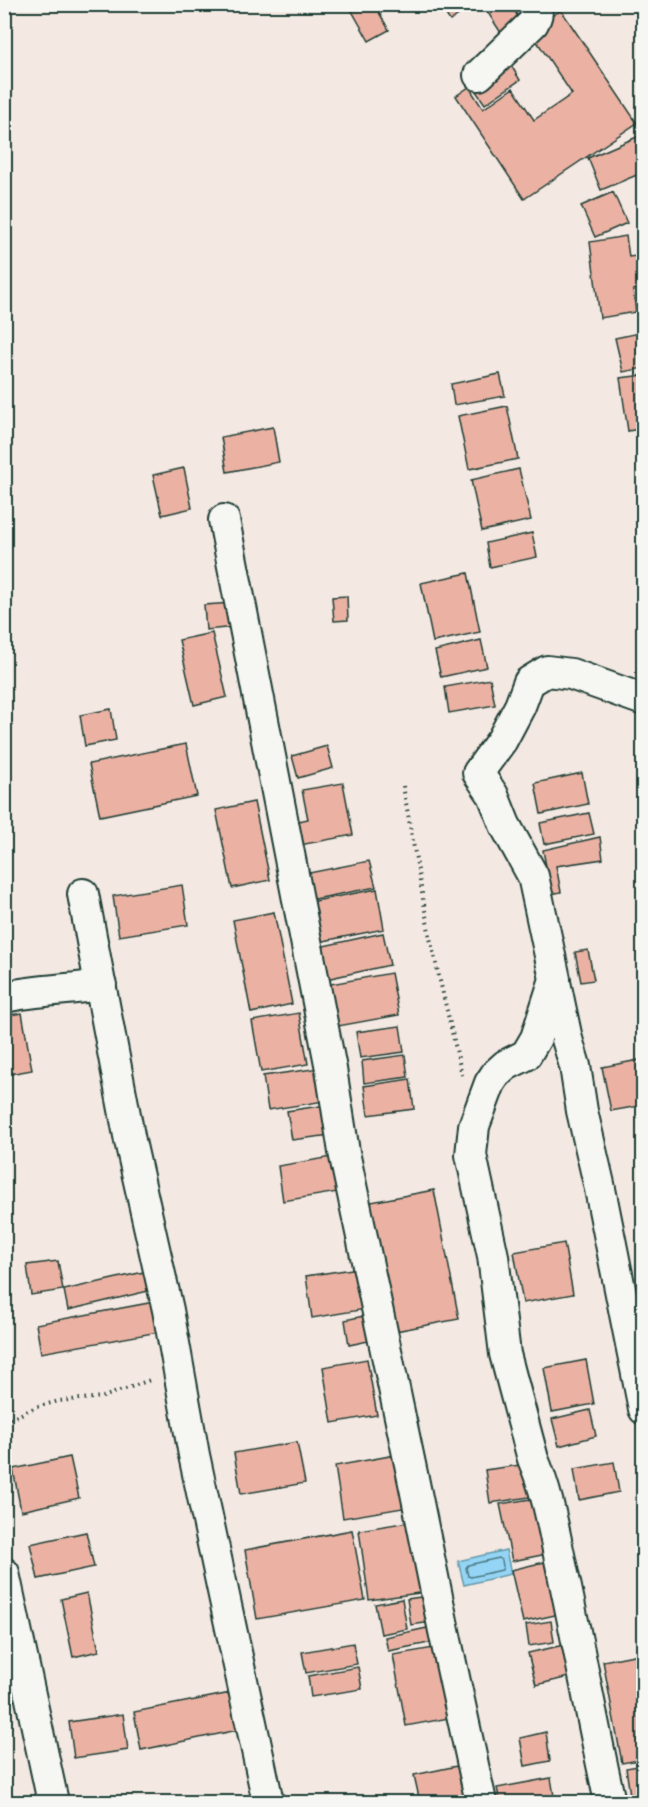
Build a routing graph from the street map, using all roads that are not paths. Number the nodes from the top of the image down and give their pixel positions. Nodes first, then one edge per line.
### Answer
1 (533, 4) edge
2 (479, 75) dead end
3 (224, 520) dead end
4 (644, 700) edge
5 (83, 894) dead end
6 (555, 979) junction
7 (101, 985) junction
8 (4, 997) edge
9 (644, 1409) edge
10 (4, 1574) edge
11 (53, 1803) edge
12 (268, 1803) edge
13 (481, 1803) edge
14 (610, 1803) edge

1 - 2 street
3 - 13 street
4 - 6 street
5 - 7 street
6 - 9 street
6 - 14 street
7 - 8 street
7 - 12 street
10 - 11 street

